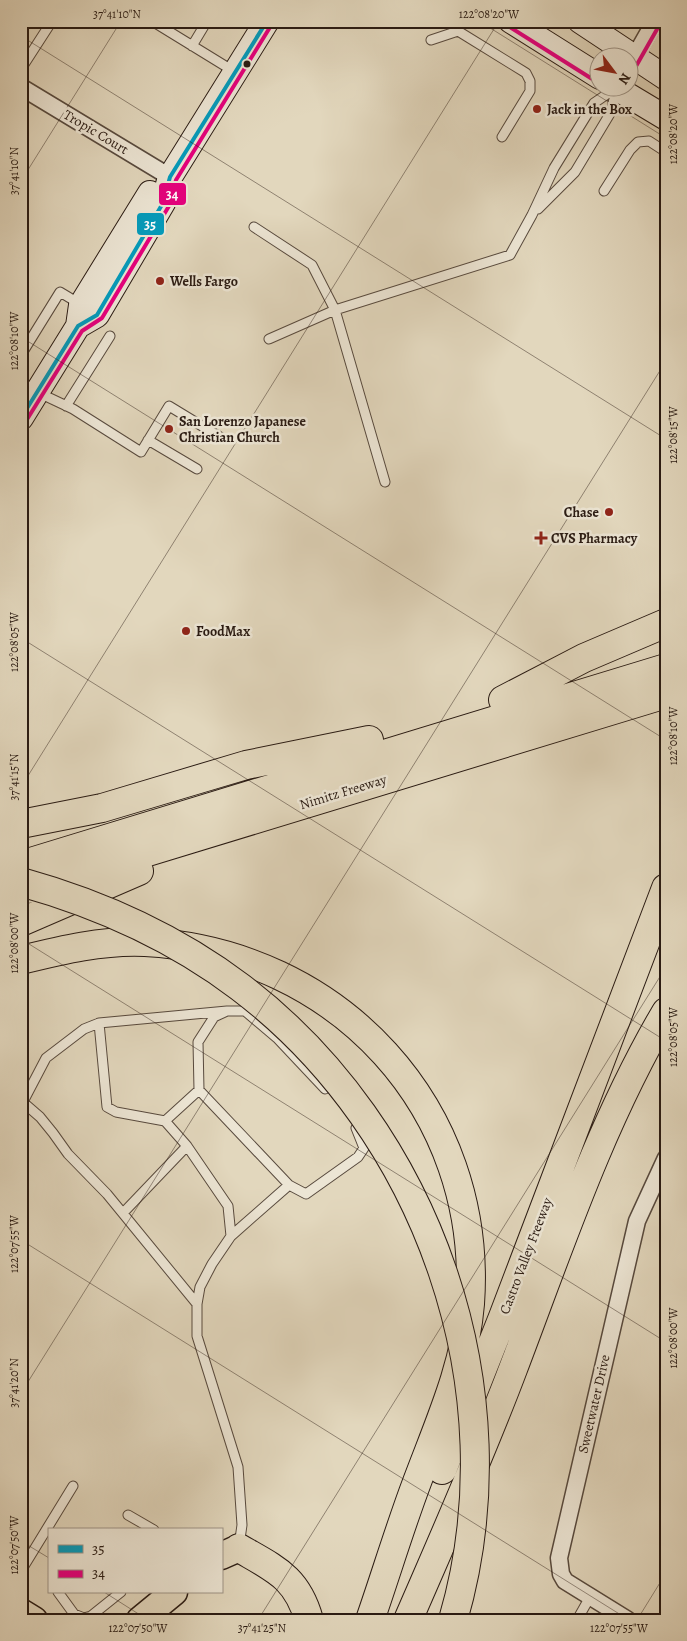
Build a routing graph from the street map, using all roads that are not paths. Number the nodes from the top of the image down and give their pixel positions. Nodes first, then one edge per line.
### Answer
1 (52, 21) edge
2 (207, 21) edge
3 (267, 21) edge
4 (510, 21) edge
5 (655, 21) edge
6 (660, 21) edge
7 (154, 22) edge
8 (666, 24) edge
9 (593, 25) edge
10 (431, 40) dead end
11 (192, 46) junction
12 (618, 48) edge
13 (639, 48) edge
14 (640, 65) edge
15 (21, 69) edge
16 (590, 71) edge
17 (235, 72) junction
18 (666, 78) edge
19 (21, 87) edge
20 (601, 98) edge
21 (614, 98) edge
22 (633, 98) edge
23 (666, 118) edge
24 (502, 137) dead end
25 (666, 152) edge
26 (170, 177) junction
27 (604, 191) dead end
28 (532, 215) junction
29 (254, 226) dead end
30 (335, 310) junction
31 (79, 315) junction
32 (110, 336) dead end
33 (269, 339) dead end
34 (21, 355) edge
35 (29, 387) edge
36 (66, 406) junction
37 (21, 418) edge
38 (220, 437) dead end
39 (148, 440) junction
40 (197, 469) dead end
41 (385, 482) dead end
42 (666, 623) edge
43 (666, 651) edge
44 (666, 668) edge
45 (666, 694) edge
46 (503, 700) junction
47 (666, 714) edge
48 (368, 740) junction
49 (509, 742) junction
50 (288, 809) junction
51 (21, 824) edge
52 (21, 847) edge
53 (21, 865) edge
54 (21, 882) edge
55 (666, 888) edge
56 (21, 891) edge
57 (21, 922) edge
58 (21, 960) edge
59 (227, 1011) junction
60 (666, 1012) edge
61 (100, 1023) junction
62 (199, 1090) junction
63 (332, 1097) dead end
64 (23, 1104) edge
65 (350, 1120) dead end
66 (165, 1121) junction
67 (187, 1146) junction
68 (666, 1158) edge
69 (289, 1185) junction
70 (122, 1213) junction
71 (231, 1236) junction
72 (197, 1304) junction
73 (73, 1486) dead end
74 (128, 1515) dead end
75 (151, 1528) edge
76 (230, 1552) edge
77 (21, 1571) edge
78 (59, 1594) edge
79 (118, 1594) edge
80 (172, 1594) edge
81 (590, 1597) junction
82 (21, 1612) edge
83 (34, 1620) edge
84 (140, 1620) edge
85 (309, 1620) edge
86 (370, 1620) edge
87 (378, 1620) edge
88 (408, 1620) edge
89 (454, 1620) edge
90 (577, 1620) edge
91 (628, 1620) edge

1 - 15 lane
2 - 11 lane
3 - 17 main road
4 - 16 main road
5 - 13 street
6 - 8 lane
7 - 11 lane
9 - 12 main road
10 - 24 lane
11 - 17 lane
14 - 18 main road
17 - 26 main road
19 - 26 street, Tropic Court
20 - 28 lane
21 - 28 lane
22 - 23 main road
25 - 27 lane
26 - 31 main road
28 - 30 lane
29 - 30 lane
30 - 33 lane
30 - 41 lane
31 - 34 lane
31 - 35 main road
32 - 36 lane
35 - 36 lane
35 - 37 main road
36 - 39 lane
38 - 39 lane
39 - 40 lane
42 - 46 highway
43 - 46 highway
44 - 53 highway
45 - 49 highway, Nimitz Freeway
46 - 48 highway
47 - 49 highway
48 - 51 highway
48 - 52 highway
49 - 50 highway, Nimitz Freeway
50 - 56 highway, Nimitz Freeway
50 - 57 highway
54 - 89 highway, bridge
55 - 87 highway, Castro Valley Freeway
58 - 86 highway
59 - 61 lane
59 - 62 lane
59 - 63 lane
60 - 88 highway, Castro Valley Freeway
61 - 64 lane
61 - 66 lane
62 - 66 lane
62 - 69 lane
64 - 70 lane
65 - 69 lane
66 - 67 lane
67 - 70 lane
67 - 71 lane
68 - 81 street, Sweetwater Drive
69 - 71 lane
70 - 72 lane
71 - 72 lane
72 - 76 lane
73 - 77 lane
74 - 75 lane
76 - 85 highway
78 - 79 lane
80 - 84 main road
81 - 90 lane
81 - 91 street, Sweetwater Drive
82 - 83 main road

